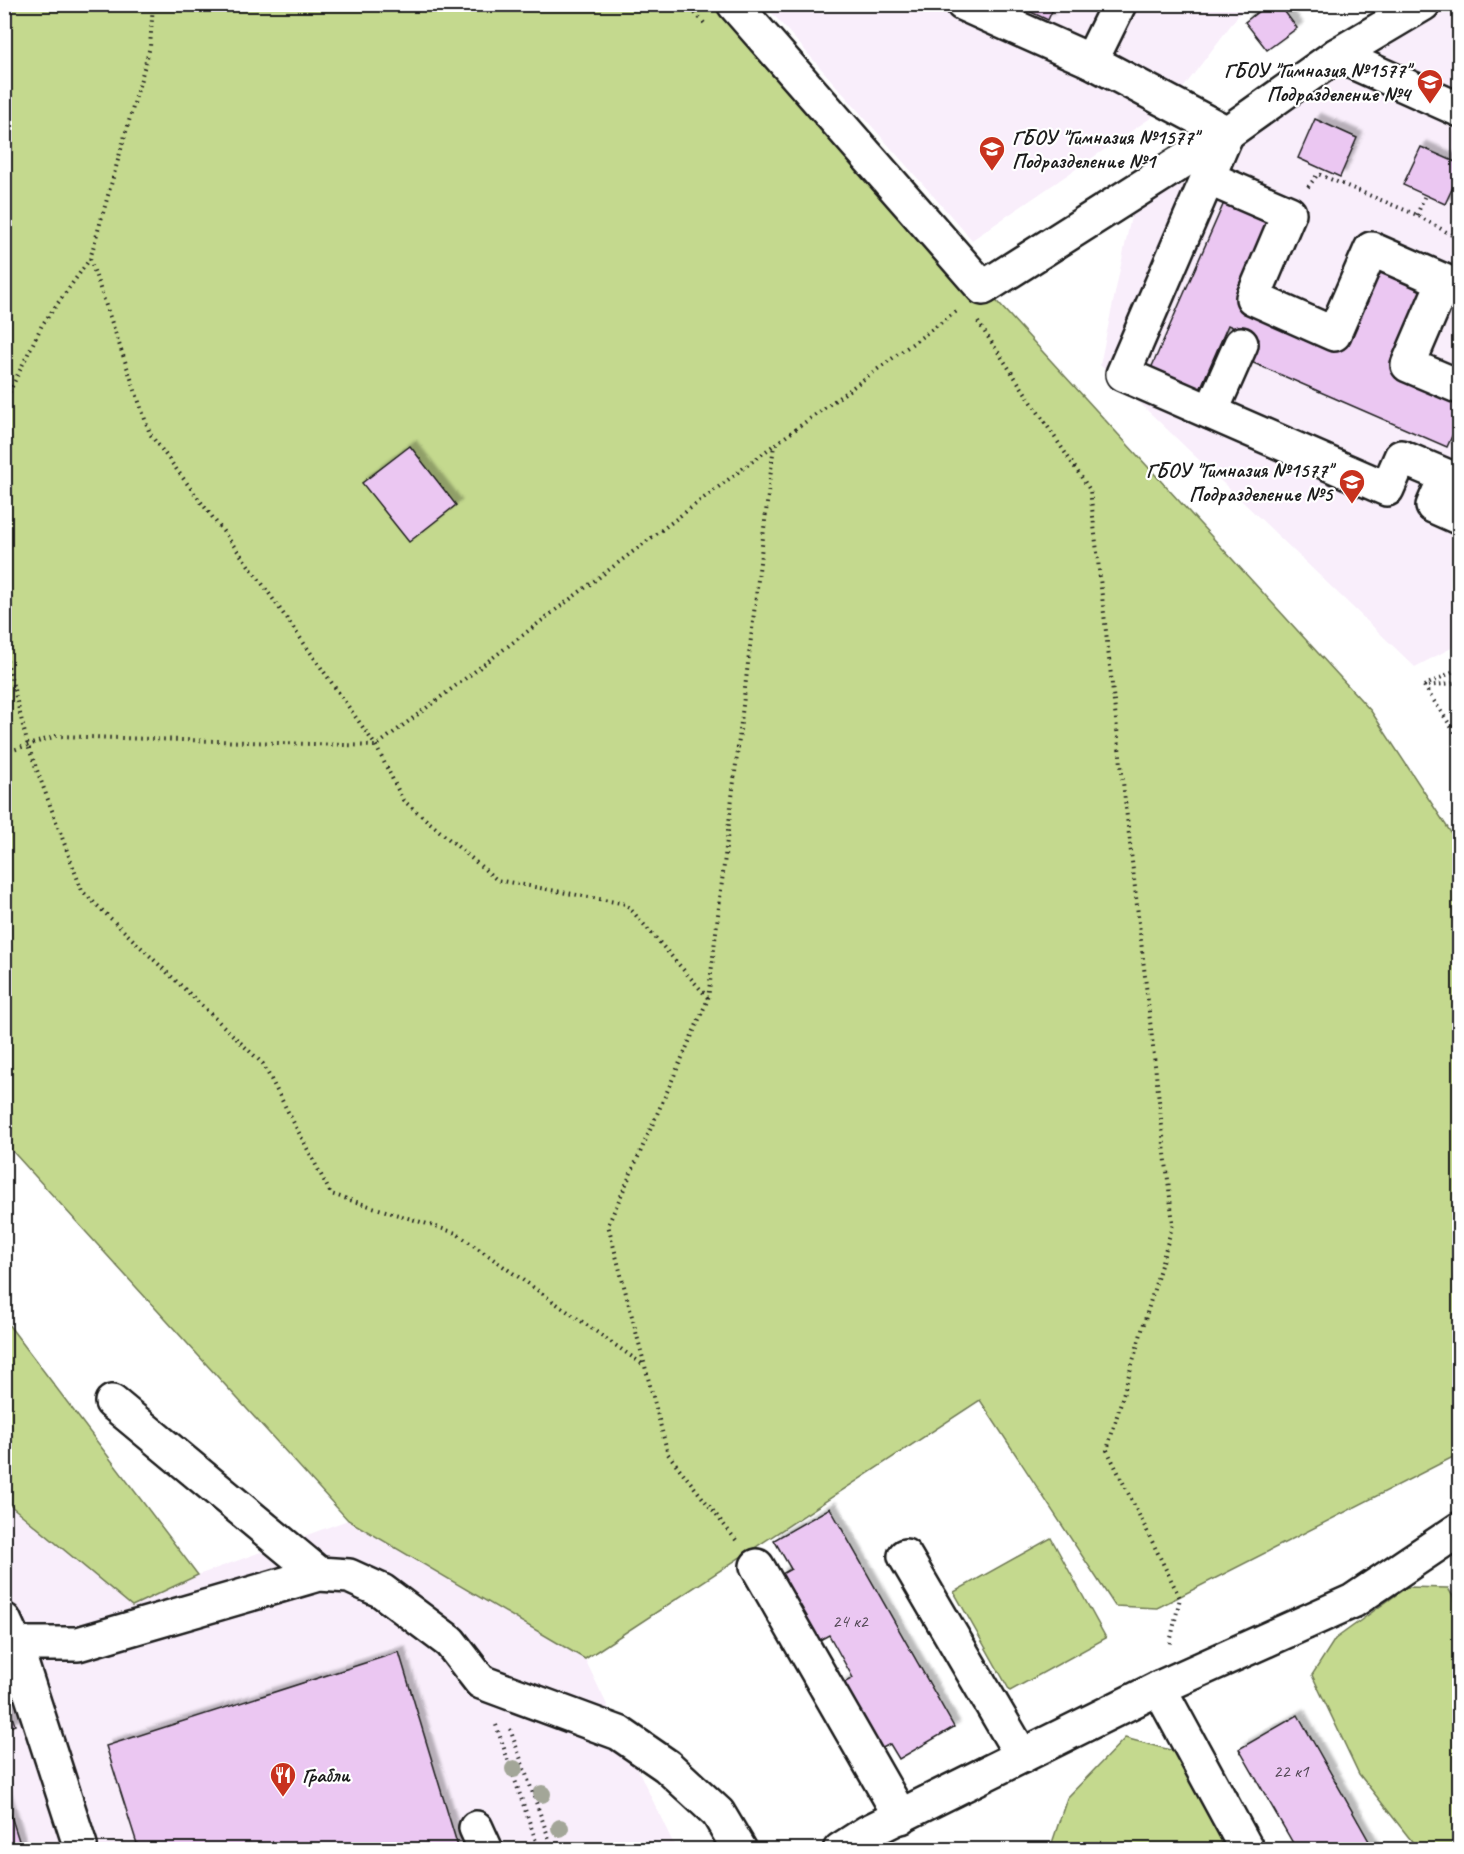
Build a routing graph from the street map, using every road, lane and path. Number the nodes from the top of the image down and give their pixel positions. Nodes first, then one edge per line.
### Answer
1 (153, 4) edge
2 (734, 4) edge
3 (963, 4) edge
4 (1119, 4) edge
5 (1423, 4) edge
6 (1337, 55) junction
7 (1091, 62) junction
8 (1460, 110) edge
9 (1227, 133) junction
10 (1208, 178) junction
11 (1425, 195) dead end
12 (1289, 213) junction
13 (1417, 215) junction
14 (1460, 240) edge
15 (90, 259) junction
16 (966, 304) dead end
17 (973, 314) dead end
18 (1241, 344) dead end
19 (1460, 387) edge
20 (4, 403) edge
21 (1211, 412) junction
22 (774, 445) junction
23 (1460, 518) edge
24 (4, 649) edge
25 (1460, 668) edge
26 (1460, 682) edge
27 (1424, 686) junction
28 (1460, 741) edge
29 (28, 746) junction
30 (376, 746) junction
31 (4, 753) edge
32 (708, 999) junction
33 (645, 1367) junction
34 (112, 1402) dead end
35 (1456, 1540) edge
36 (905, 1556) dead end
37 (757, 1566) joint
38 (319, 1574) junction
39 (10, 1632) edge
40 (489, 1685) junction
41 (1159, 1688) junction
42 (1022, 1756) junction
43 (901, 1817) junction
44 (873, 1841) edge
45 (77, 1850) edge
46 (539, 1850) edge
47 (553, 1850) edge
48 (740, 1850) edge
49 (840, 1850) edge
50 (1247, 1850) edge

1 - 15 path
2 - 9 lane
3 - 7 lane
4 - 7 lane
5 - 6 lane
6 - 8 lane
6 - 9 lane
7 - 9 lane
9 - 10 lane
10 - 12 lane
10 - 21 lane
11 - 13 path
12 - 13 path
12 - 19 lane
13 - 14 path
15 - 20 path
15 - 30 path
16 - 22 path
17 - 41 path
18 - 21 lane
21 - 23 lane
22 - 30 path
22 - 32 path
24 - 29 path
25 - 27 path
26 - 27 path
27 - 28 path
29 - 30 path
29 - 31 path
29 - 33 path
30 - 32 path
32 - 33 path
33 - 37 path
34 - 38 lane
35 - 41 lane
36 - 42 lane
37 - 43 lane
38 - 39 lane
38 - 40 lane
39 - 45 lane
40 - 46 path
40 - 47 path
40 - 48 lane
41 - 42 lane
41 - 50 lane
42 - 43 lane
43 - 44 lane
44 - 49 lane

